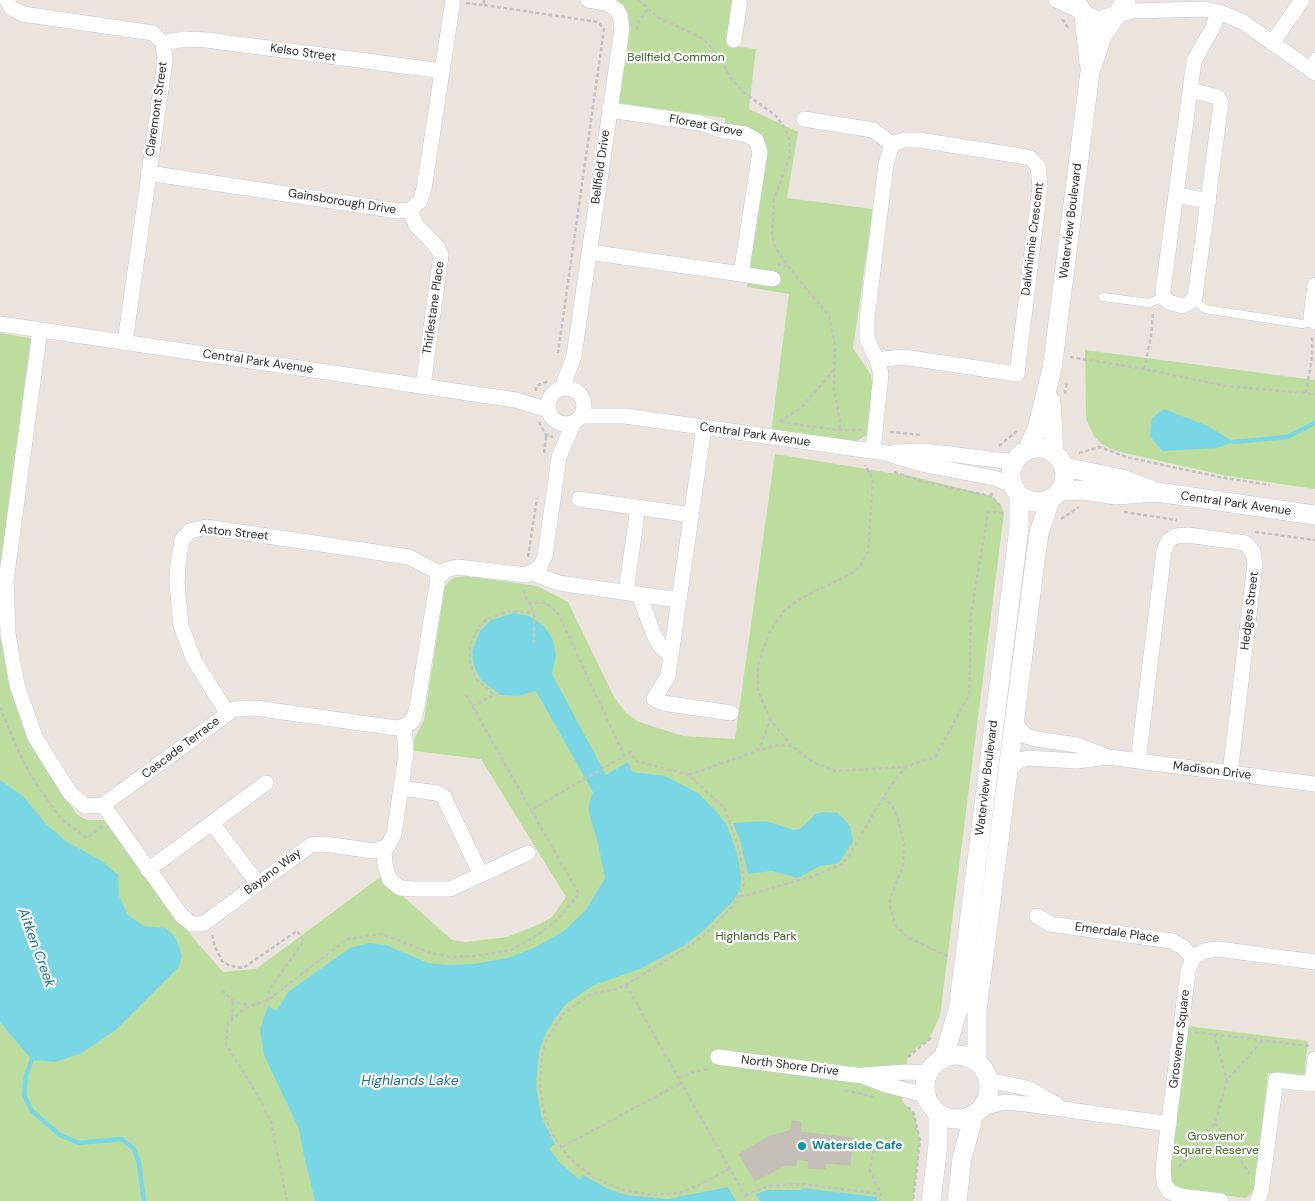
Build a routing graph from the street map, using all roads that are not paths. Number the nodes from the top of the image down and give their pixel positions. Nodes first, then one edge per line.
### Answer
1 (6, 0) edge
2 (588, 0) edge
3 (740, 0) edge
4 (1056, 0) edge
5 (1185, 0) edge
6 (1302, 0) edge
7 (456, 1) edge
8 (1161, 6) edge
9 (1080, 8) edge
10 (1119, 10) edge
11 (1211, 11) junction
12 (734, 40) dead end
13 (163, 43) junction
14 (1272, 43) junction
15 (1312, 66) edge
16 (442, 72) junction
17 (1090, 72) junction
18 (1190, 90) junction
19 (609, 110) junction
20 (804, 119) dead end
21 (892, 144) junction
22 (148, 173) junction
23 (1176, 195) junction
24 (1209, 201) junction
25 (410, 210) junction
26 (588, 252) junction
27 (741, 274) junction
28 (773, 279) dead end
29 (1315, 285) edge
30 (1103, 297) dead end
31 (1159, 300) junction
32 (1194, 300) junction
33 (1314, 322) edge
34 (0, 324) edge
35 (40, 330) junction
36 (125, 342) junction
37 (877, 360) junction
38 (1052, 362) junction
39 (423, 386) junction
40 (568, 394) junction
41 (516, 400) junction
42 (552, 416) junction
43 (625, 416) junction
44 (577, 420) junction
45 (704, 427) junction
46 (1028, 450) junction
47 (879, 452) junction
48 (559, 456) junction
49 (1059, 460) junction
50 (1014, 462) junction
51 (1016, 490) junction
52 (1157, 492) junction
53 (1055, 495) junction
54 (579, 499) dead end
55 (638, 507) junction
56 (692, 515) junction
57 (1315, 515) edge
58 (441, 574) junction
59 (529, 574) junction
60 (633, 593) junction
61 (679, 600) junction
62 (671, 656) junction
63 (227, 713) junction
64 (731, 713) dead end
65 (1015, 723) junction
66 (404, 726) junction
67 (1108, 757) junction
68 (1138, 761) junction
69 (1008, 770) junction
70 (1230, 773) junction
71 (266, 783) dead end
72 (1315, 784) edge
73 (401, 788) junction
74 (102, 805) junction
75 (212, 823) junction
76 (384, 849) junction
77 (528, 853) dead end
78 (148, 870) junction
79 (481, 875) junction
80 (258, 884) junction
81 (1036, 916) dead end
82 (1193, 958) junction
83 (1315, 962) edge
84 (718, 1057) dead end
85 (943, 1058) junction
86 (1315, 1059) edge
87 (977, 1062) junction
88 (928, 1073) junction
89 (863, 1076) junction
90 (989, 1080) junction
91 (926, 1095) junction
92 (1065, 1110) junction
93 (978, 1112) junction
94 (938, 1113) junction
95 (1169, 1124) junction
96 (1165, 1192) edge
97 (1260, 1196) edge
98 (931, 1201) edge
99 (957, 1201) edge
100 (1221, 1201) edge

1 - 13 street, Claremont Street
2 - 19 street, Bellfield Drive
3 - 12 street
4 - 9 street
5 - 11 street
6 - 14 street
7 - 16 street, Gainsborough Drive
8 - 10 street
8 - 11 street
9 - 10 street
9 - 17 street, Waterview Boulevard
10 - 17 street, Waterview Boulevard
11 - 14 street
11 - 18 street
13 - 16 street, Kelso Street
13 - 22 street, Claremont Street
14 - 15 street
16 - 25 street, Gainsborough Drive
17 - 38 street, Waterview Boulevard
18 - 23 street
18 - 24 street
19 - 26 street, Bellfield Drive
19 - 27 street, Floreat Grove
20 - 21 street
21 - 37 street
21 - 37 street, Dalwhinnie Crescent
22 - 25 street, Gainsborough Drive
22 - 36 street, Claremont Street
23 - 24 street
23 - 31 street
24 - 32 street
25 - 39 street, Thirlestane Place
26 - 27 street
26 - 40 street, Bellfield Drive
27 - 28 street
29 - 33 street
30 - 31 lane
31 - 32 street
32 - 33 lane
34 - 35 street, Central Park Avenue
35 - 36 street, Central Park Avenue
35 - 74 street
36 - 39 street, Central Park Avenue
37 - 47 street
38 - 46 street, Waterview Boulevard
38 - 49 street, Waterview Boulevard
39 - 41 street, Central Park Avenue
40 - 41 street, Central Park Avenue
40 - 42 street
40 - 43 street, Central Park Avenue
40 - 44 street
41 - 42 street, Central Park Avenue
42 - 44 street, Central Park Avenue
42 - 48 street
43 - 44 street, Central Park Avenue
43 - 45 street, Central Park Avenue
44 - 48 street
45 - 47 street, Central Park Avenue
45 - 56 street
46 - 49 street
46 - 50 street
47 - 50 street, Central Park Avenue
47 - 51 street, Central Park Avenue
48 - 59 street
49 - 52 street, Central Park Avenue
49 - 53 street
50 - 51 street
51 - 53 street
51 - 85 street, Waterview Boulevard
52 - 53 street, Central Park Avenue
52 - 57 street, Central Park Avenue
53 - 65 street, Waterview Boulevard
54 - 55 street
55 - 56 street
55 - 60 street
56 - 61 street
58 - 59 street
58 - 63 street, Aston Street
58 - 66 street
59 - 60 street
60 - 61 street
60 - 62 street
61 - 62 street
62 - 64 street
63 - 66 street, Cascade Terrace
63 - 74 street, Cascade Terrace
65 - 67 street, Madison Drive
65 - 69 street, Waterview Boulevard
66 - 73 street
67 - 68 street, Madison Drive
67 - 69 street, Madison Drive
68 - 70 street, Madison Drive
68 - 70 street, Hedges Street
69 - 87 street, Waterview Boulevard
70 - 72 street, Madison Drive
71 - 75 street
73 - 76 street
73 - 79 street
74 - 78 street
75 - 78 street
75 - 80 street
76 - 79 street
76 - 80 street, Bayano Way
77 - 79 street
78 - 80 street, Bayano Way
81 - 82 street, Emerdale Place
82 - 83 street
82 - 95 street, Grosvenor Square
84 - 89 street, North Shore Drive
85 - 87 street
85 - 88 street
86 - 97 street
87 - 90 street
88 - 89 street, North Shore Drive
88 - 91 street
89 - 91 street, North Shore Drive
90 - 92 street
90 - 93 street
91 - 94 street
92 - 93 street
92 - 95 street
93 - 94 street
93 - 99 street
94 - 98 street
95 - 96 street, Grosvenor Square
96 - 100 street

